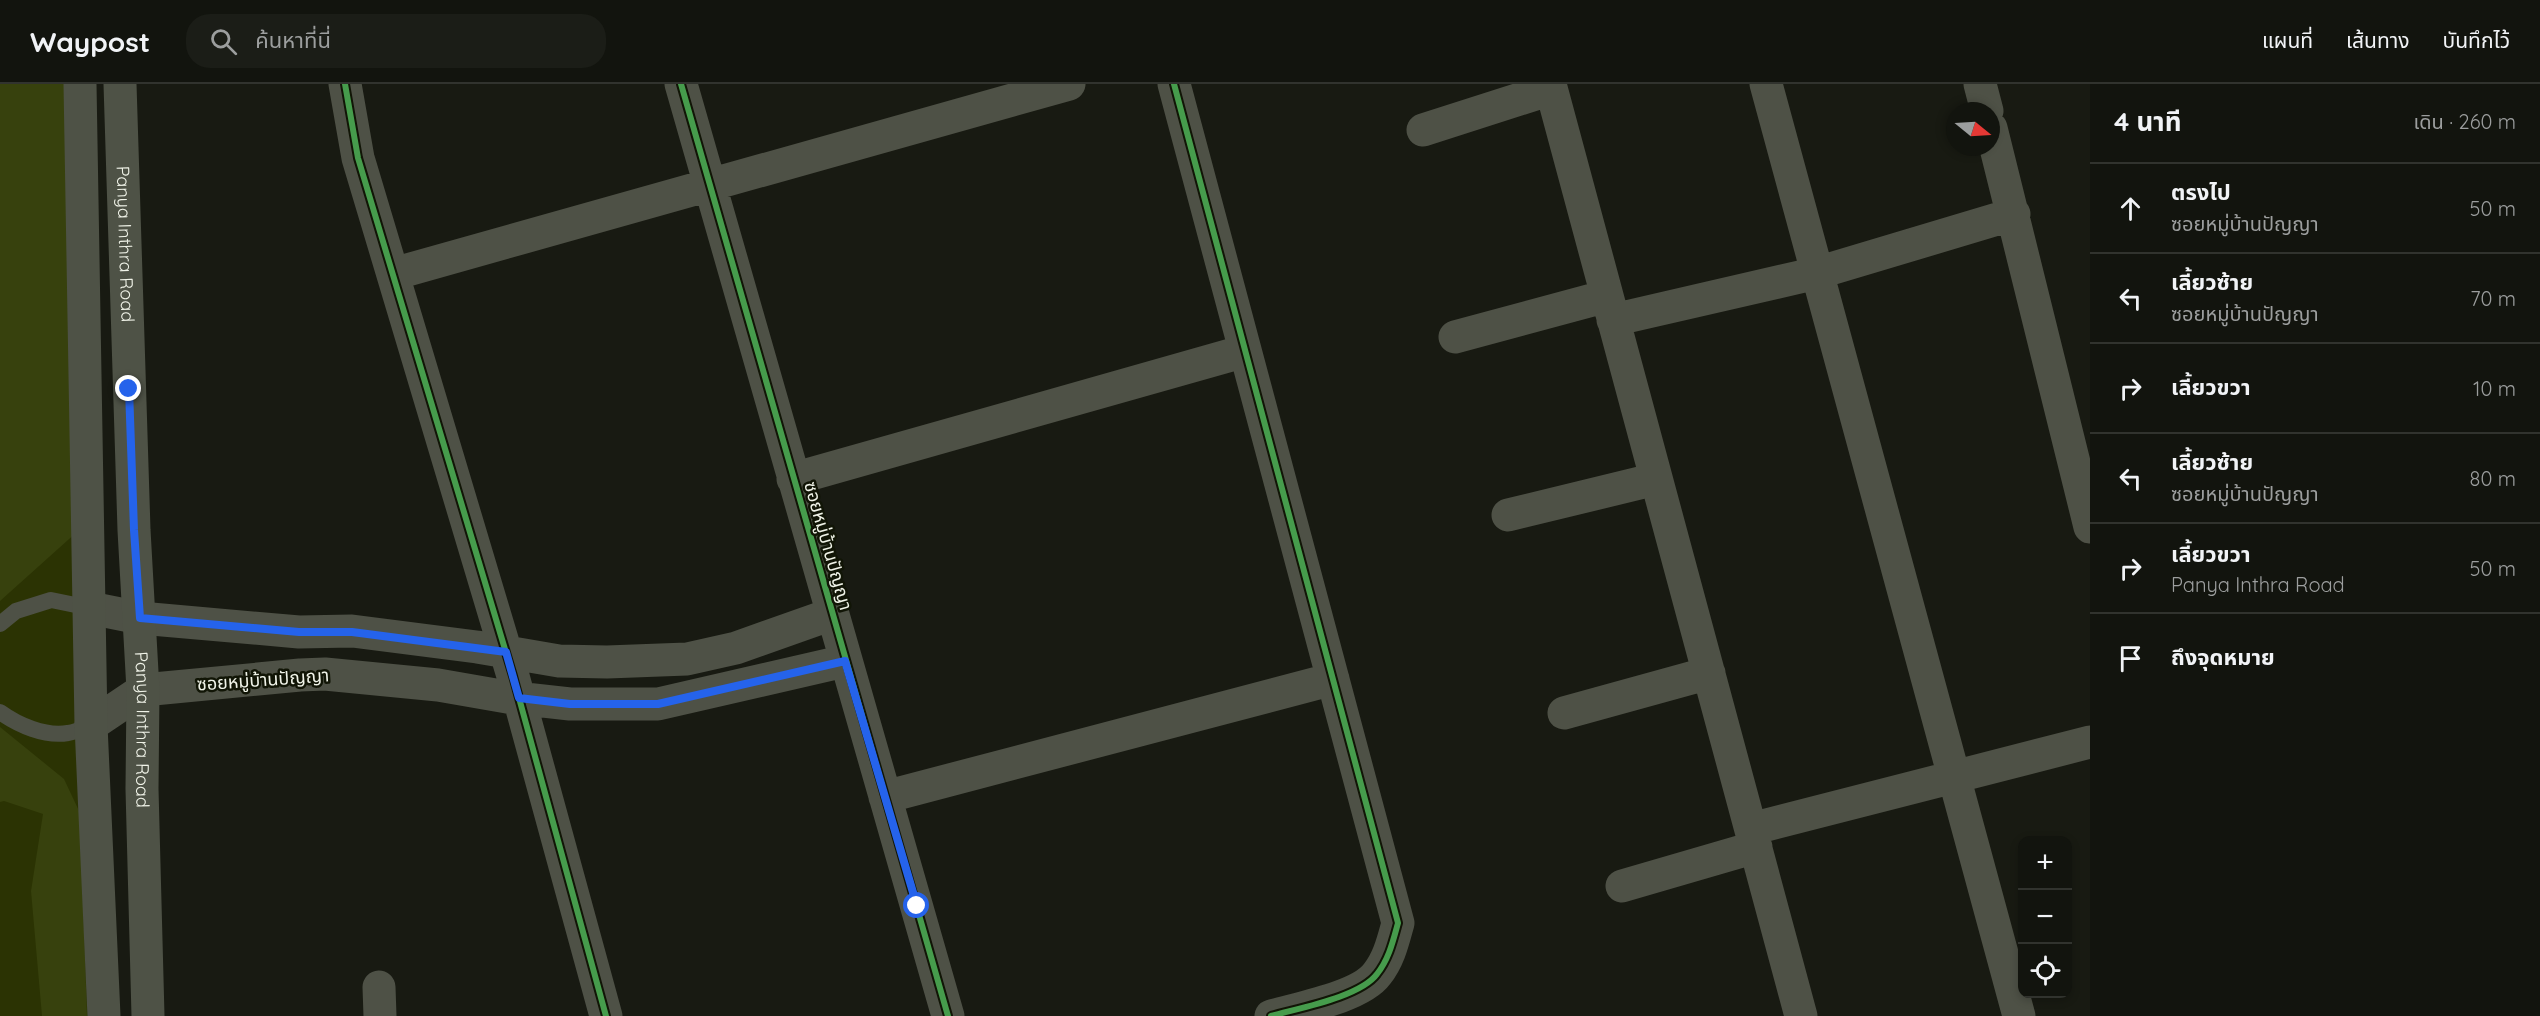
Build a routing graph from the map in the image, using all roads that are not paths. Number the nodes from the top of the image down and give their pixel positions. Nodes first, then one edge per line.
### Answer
1 (80, 84) edge
2 (120, 84) edge
3 (345, 84) edge
4 (681, 84) edge
5 (1069, 84) edge
6 (1174, 84) edge
7 (1766, 84) edge
8 (1980, 84) edge
9 (1550, 86) edge
10 (1985, 102) edge
11 (1423, 130) dead end
12 (1998, 156) edge
13 (709, 187) junction
14 (2014, 214) junction
15 (1817, 273) junction
16 (393, 274) junction
17 (1610, 308) junction
18 (1455, 337) dead end
19 (1245, 351) junction
20 (793, 479) junction
21 (1656, 479) junction
22 (1508, 514) dead end
23 (2090, 527) edge
24 (90, 608) junction
25 (832, 614) junction
26 (140, 618) junction
27 (0, 624) edge
28 (506, 652) junction
29 (845, 661) junction
30 (1709, 673) junction
31 (1333, 679) junction
32 (143, 690) junction
33 (519, 698) junction
34 (0, 712) edge
35 (1564, 713) dead end
36 (91, 725) junction
37 (2090, 742) edge
38 (1954, 776) junction
39 (885, 797) junction
40 (1753, 838) junction
41 (1622, 886) dead end
42 (1281, 1015) edge
43 (104, 1016) edge
44 (148, 1016) edge
45 (606, 1016) edge
46 (948, 1016) edge
47 (1801, 1016) edge
48 (2019, 1016) edge

1 - 24 main road
2 - 26 main road, Panya Inthra Road
3 - 16 street
4 - 13 street, ซอยหมู่บ้านปัญญา
5 - 13 street
6 - 19 street
7 - 15 street
8 - 10 street
9 - 11 street
9 - 17 street
12 - 14 street
13 - 16 street
13 - 20 street, ซอยหมู่บ้านปัญญา
14 - 15 street
14 - 23 street
15 - 17 street
15 - 38 street
16 - 28 street
17 - 18 street
17 - 21 street
19 - 20 street
19 - 31 street
20 - 25 street, ซอยหมู่บ้านปัญญา
21 - 22 street
21 - 30 street
24 - 26 street, ซอยหมู่บ้านปัญญา
24 - 27 lane
24 - 36 main road
25 - 28 street, ซอยหมู่บ้านปัญญา
25 - 29 street, ซอยหมู่บ้านปัญญา
26 - 28 street, ซอยหมู่บ้านปัญญา
26 - 32 main road, Panya Inthra Road
28 - 33 street
29 - 33 street, ซอยหมู่บ้านปัญญา
29 - 39 street, ซอยหมู่บ้านปัญญา
30 - 35 street
30 - 40 street
31 - 39 street
31 - 42 street
32 - 33 street, ซอยหมู่บ้านปัญญา
32 - 36 street
32 - 44 main road, Panya Inthra Road
33 - 45 street
34 - 36 lane
36 - 43 main road
37 - 38 street
38 - 40 street
38 - 48 street
39 - 46 street, ซอยหมู่บ้านปัญญา
40 - 41 street
40 - 47 street

